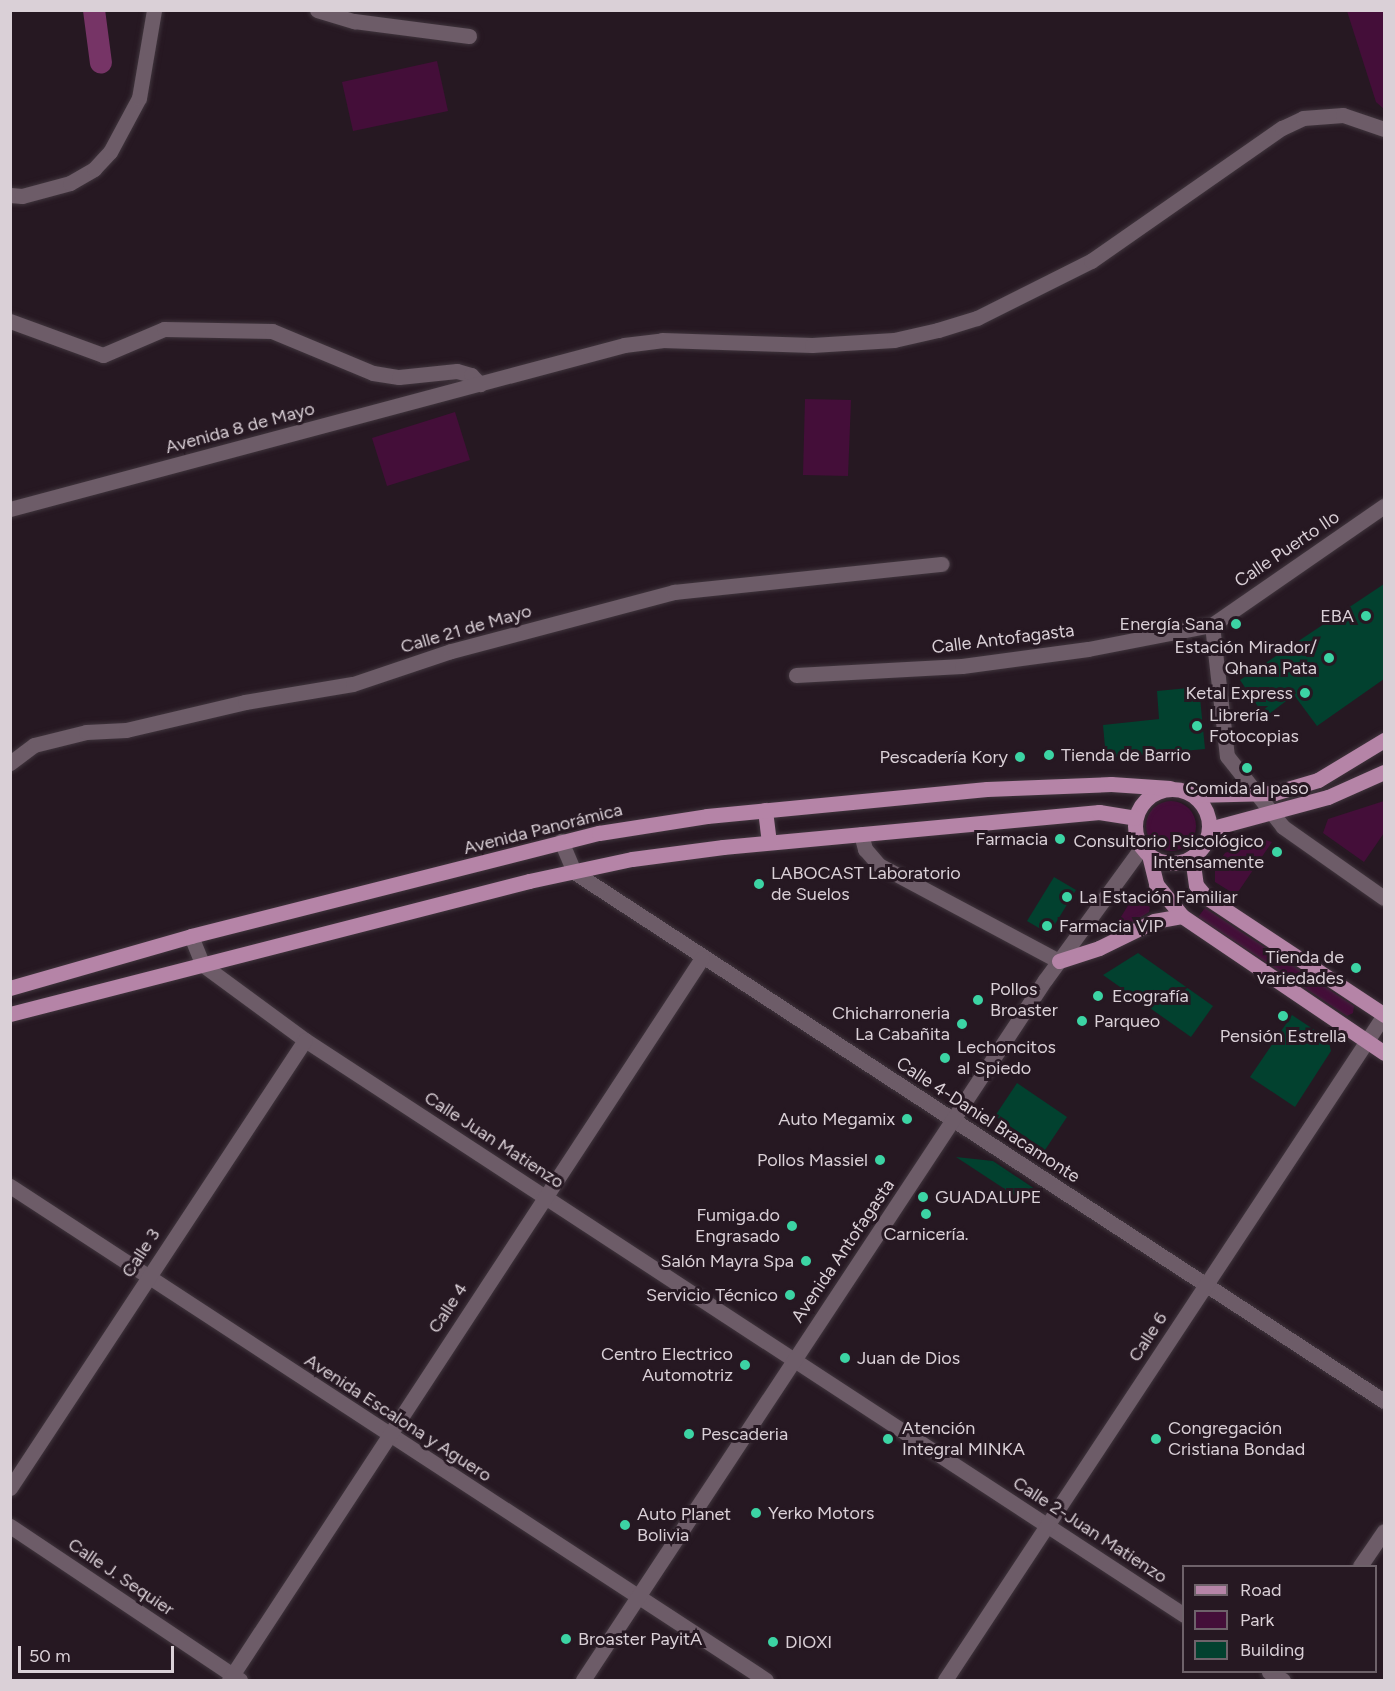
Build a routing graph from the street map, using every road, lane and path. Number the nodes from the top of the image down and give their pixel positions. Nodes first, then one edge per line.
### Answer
1 (154, 10) edge
2 (317, 10) edge
3 (469, 36) dead end
4 (1384, 129) edge
5 (10, 195) edge
6 (10, 321) edge
7 (480, 384) junction
8 (1384, 506) edge
9 (10, 509) edge
10 (942, 564) dead end
11 (1212, 625) junction
12 (796, 675) dead end
13 (1384, 740) edge
14 (10, 763) edge
15 (1384, 772) edge
16 (1170, 788) junction
17 (1193, 795) junction
18 (1258, 795) junction
19 (765, 810) junction
20 (1273, 814) junction
21 (1136, 818) junction
22 (1209, 829) junction
23 (861, 834) junction
24 (561, 842) junction
25 (769, 842) junction
26 (1146, 851) junction
27 (1192, 857) junction
28 (573, 870) junction
29 (1384, 898) edge
30 (1182, 916) junction
31 (191, 936) junction
32 (702, 958) junction
33 (1059, 961) junction
34 (202, 963) junction
35 (10, 988) edge
36 (10, 1014) edge
37 (1384, 1015) edge
38 (305, 1040) junction
39 (1367, 1041) junction
40 (1384, 1053) edge
41 (954, 1120) junction
42 (10, 1186) edge
43 (545, 1197) junction
44 (149, 1277) junction
45 (1205, 1287) junction
46 (794, 1360) junction
47 (1384, 1401) edge
48 (389, 1435) junction
49 (10, 1488) edge
50 (10, 1526) edge
51 (1047, 1526) junction
52 (1384, 1532) edge
53 (1361, 1565) edge
54 (639, 1597) junction
55 (1182, 1614) edge
56 (233, 1679) edge
57 (583, 1680) edge
58 (766, 1680) edge
59 (945, 1680) edge

1 - 5 street
2 - 3 street
4 - 7 street, Avenida 8 de Mayo
6 - 7 street
7 - 9 street, Avenida 8 de Mayo
8 - 11 street, Calle Puerto Ilo
10 - 14 street, Calle 21 de Mayo
11 - 12 street, Calle Antofagasta
11 - 18 street
13 - 18 main road
15 - 20 main road
16 - 17 main road
16 - 19 main road, Avenida Panorámica
16 - 21 main road
17 - 18 main road
17 - 22 main road
18 - 20 street
19 - 24 main road, Avenida Panorámica
19 - 25 main road
20 - 22 main road
20 - 29 street
21 - 23 main road
21 - 26 main road
22 - 27 main road
23 - 25 main road
23 - 33 street
24 - 28 street
24 - 31 main road, Avenida Panorámica
25 - 28 main road
26 - 27 main road
26 - 30 main road
26 - 33 street, Avenida Antofagasta
27 - 37 main road
28 - 32 street, Calle 4-Daniel Bracamonte
28 - 34 main road
30 - 33 main road
30 - 39 main road
31 - 34 street
31 - 35 main road, Avenida Panorámica
32 - 41 street, Calle 4-Daniel Bracamonte
32 - 43 street, Calle 4
33 - 41 street, Avenida Antofagasta
34 - 36 main road
34 - 38 street, Calle Juan Matienzo
37 - 39 street, Calle 6
38 - 43 street, Calle Juan Matienzo
38 - 44 street, Calle 3
39 - 40 main road
39 - 45 street, Calle 6
41 - 45 street, Calle 4-Daniel Bracamonte
41 - 46 street, Avenida Antofagasta
42 - 44 street, Avenida Escalona y Aguero
43 - 46 street, Calle Juan Matienzo
43 - 48 street, Calle 4
44 - 48 street, Avenida Escalona y Aguero
44 - 49 street, Calle 3
45 - 47 street, Calle 4-Daniel Bracamonte
45 - 51 street, Calle 6
46 - 51 street, Calle 2-Juan Matienzo
46 - 54 street, Avenida Antofagasta
48 - 54 street, Avenida Escalona y Aguero
48 - 56 street, Calle 4
50 - 56 street, Calle J. Sequier
51 - 55 street, Calle 2-Juan Matienzo
51 - 59 street, Calle 6
52 - 53 street
54 - 57 street, Avenida Antofagasta
54 - 58 street, Avenida Escalona y Aguero

